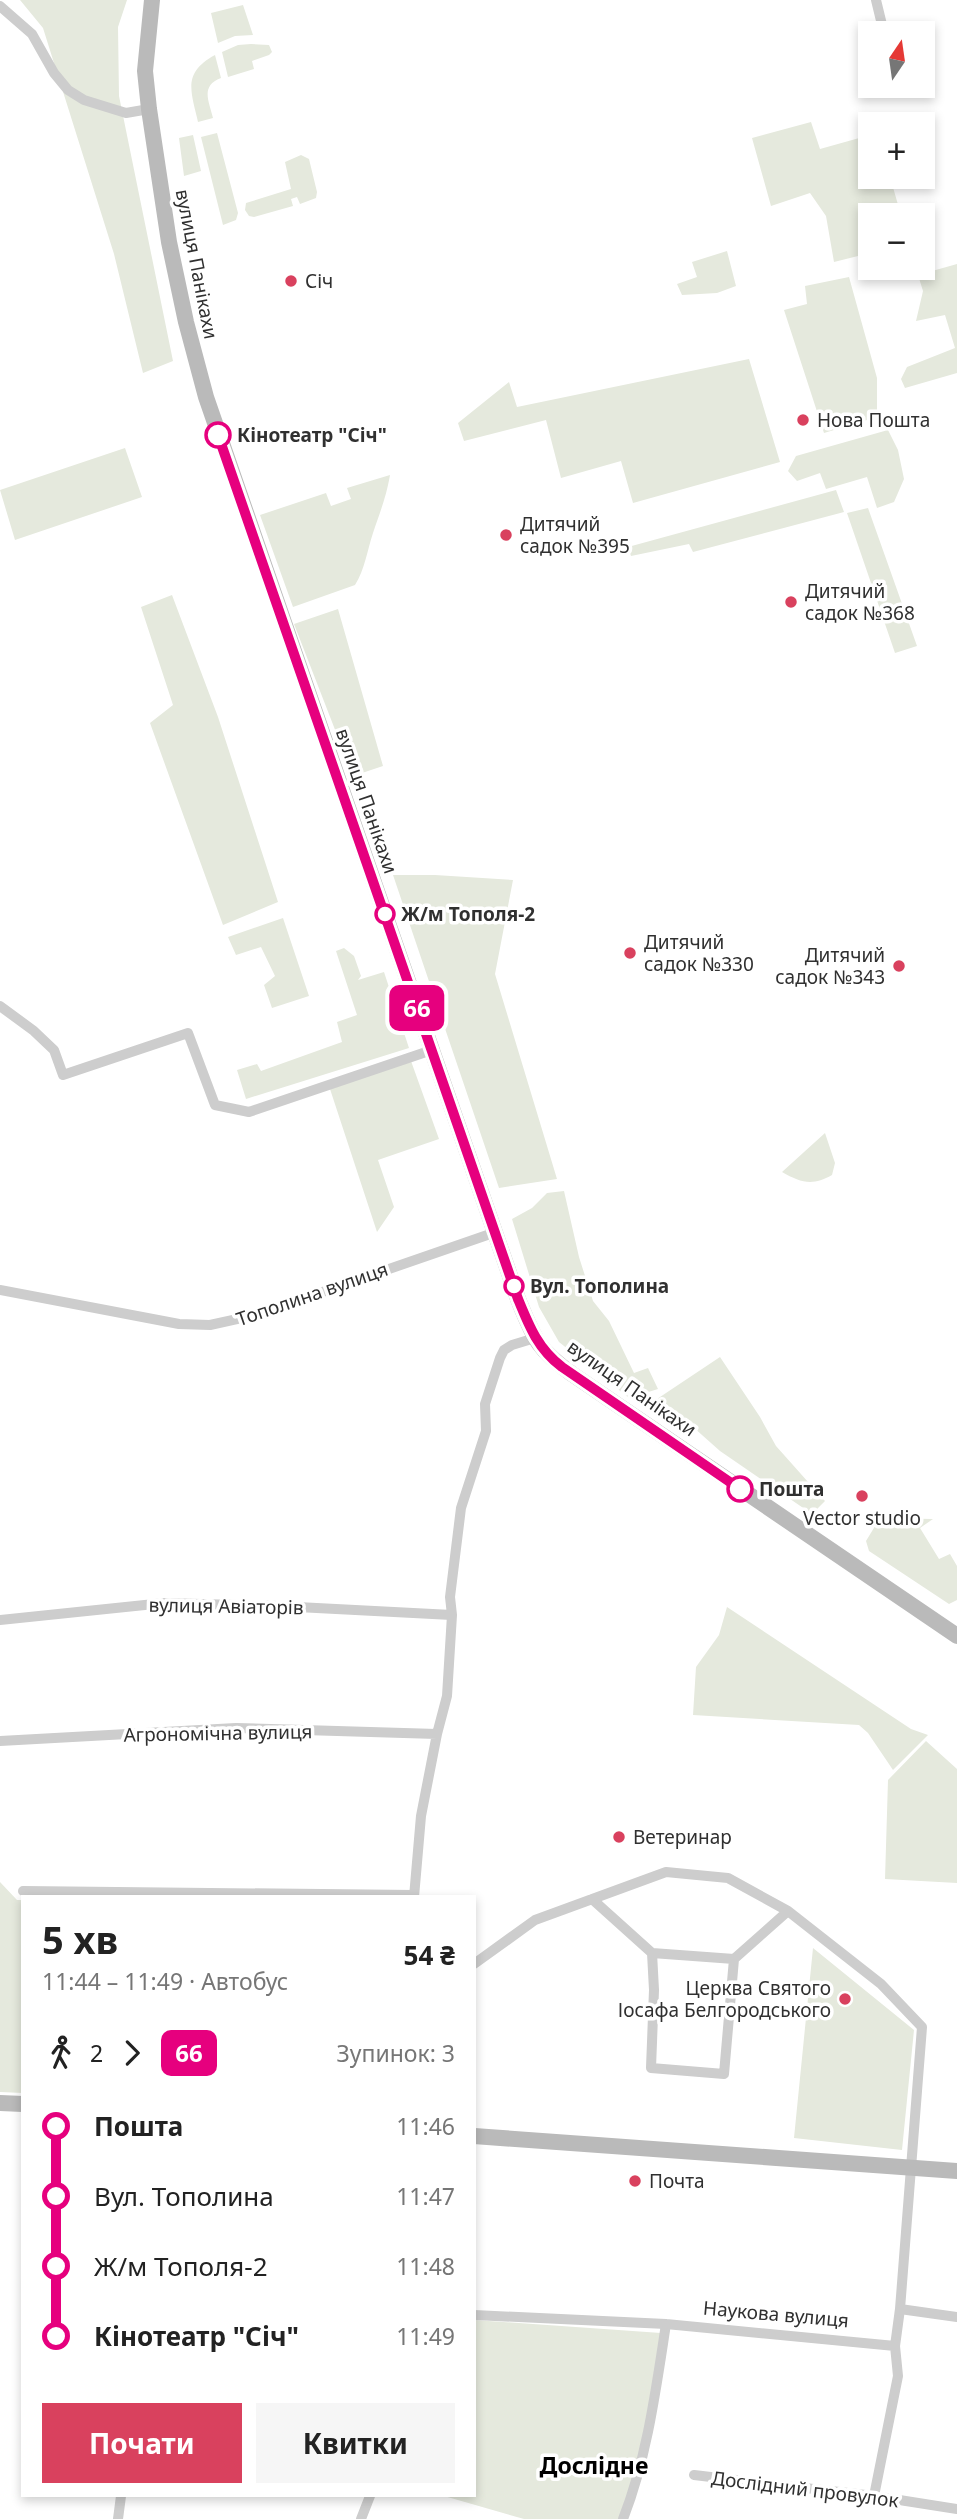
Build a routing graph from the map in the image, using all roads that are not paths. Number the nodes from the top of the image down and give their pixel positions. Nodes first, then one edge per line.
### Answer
1 (876, 0) edge
2 (154, 3) edge
3 (0, 6) edge
4 (881, 21) edge
5 (149, 110) junction
6 (0, 1006) edge
7 (432, 1050) junction
8 (496, 1232) junction
9 (0, 1290) edge
10 (535, 1338) junction
11 (452, 1615) junction
12 (0, 1620) edge
13 (957, 1636) edge
14 (437, 1734) junction
15 (0, 1741) edge
16 (23, 1891) dead end
17 (335, 1895) edge
18 (413, 1895) edge
19 (592, 1899) junction
20 (788, 1910) junction
21 (652, 1953) junction
22 (734, 1959) junction
23 (476, 1963) edge
24 (0, 2103) edge
25 (21, 2104) edge
26 (476, 2136) edge
27 (909, 2168) junction
28 (957, 2171) edge
29 (900, 2309) junction
30 (476, 2315) edge
31 (957, 2316) edge
32 (666, 2324) junction
33 (895, 2346) junction
34 (694, 2475) dead end
35 (874, 2496) junction
36 (121, 2497) edge
37 (370, 2497) edge
38 (957, 2509) edge
39 (118, 2519) edge
40 (361, 2519) edge
41 (624, 2519) edge

1 - 4 street
2 - 5 street, вулиця Панікахи
3 - 5 street
5 - 7 street, вулиця Панікахи
6 - 7 street
7 - 8 street, вулиця Панікахи
8 - 9 street, Тополина вулиця
8 - 10 street, вулиця Панікахи
10 - 11 street
10 - 13 street, вулиця Панікахи
11 - 12 street, вулиця Авіаторів
11 - 14 street
14 - 15 street, Агрономічна вулиця
14 - 18 street
16 - 17 street
19 - 20 street
19 - 21 street
19 - 23 street
20 - 22 street
20 - 27 street
21 - 22 street
21 - 22 street
24 - 25 street
26 - 27 street
27 - 28 street
27 - 29 street
29 - 31 street
29 - 33 street
30 - 32 street, Наукова вулиця
32 - 33 street, Наукова вулиця
32 - 41 street
33 - 35 street
34 - 35 street, Дослідний провулок
35 - 38 street, Дослідний провулок
36 - 39 street
37 - 40 street

